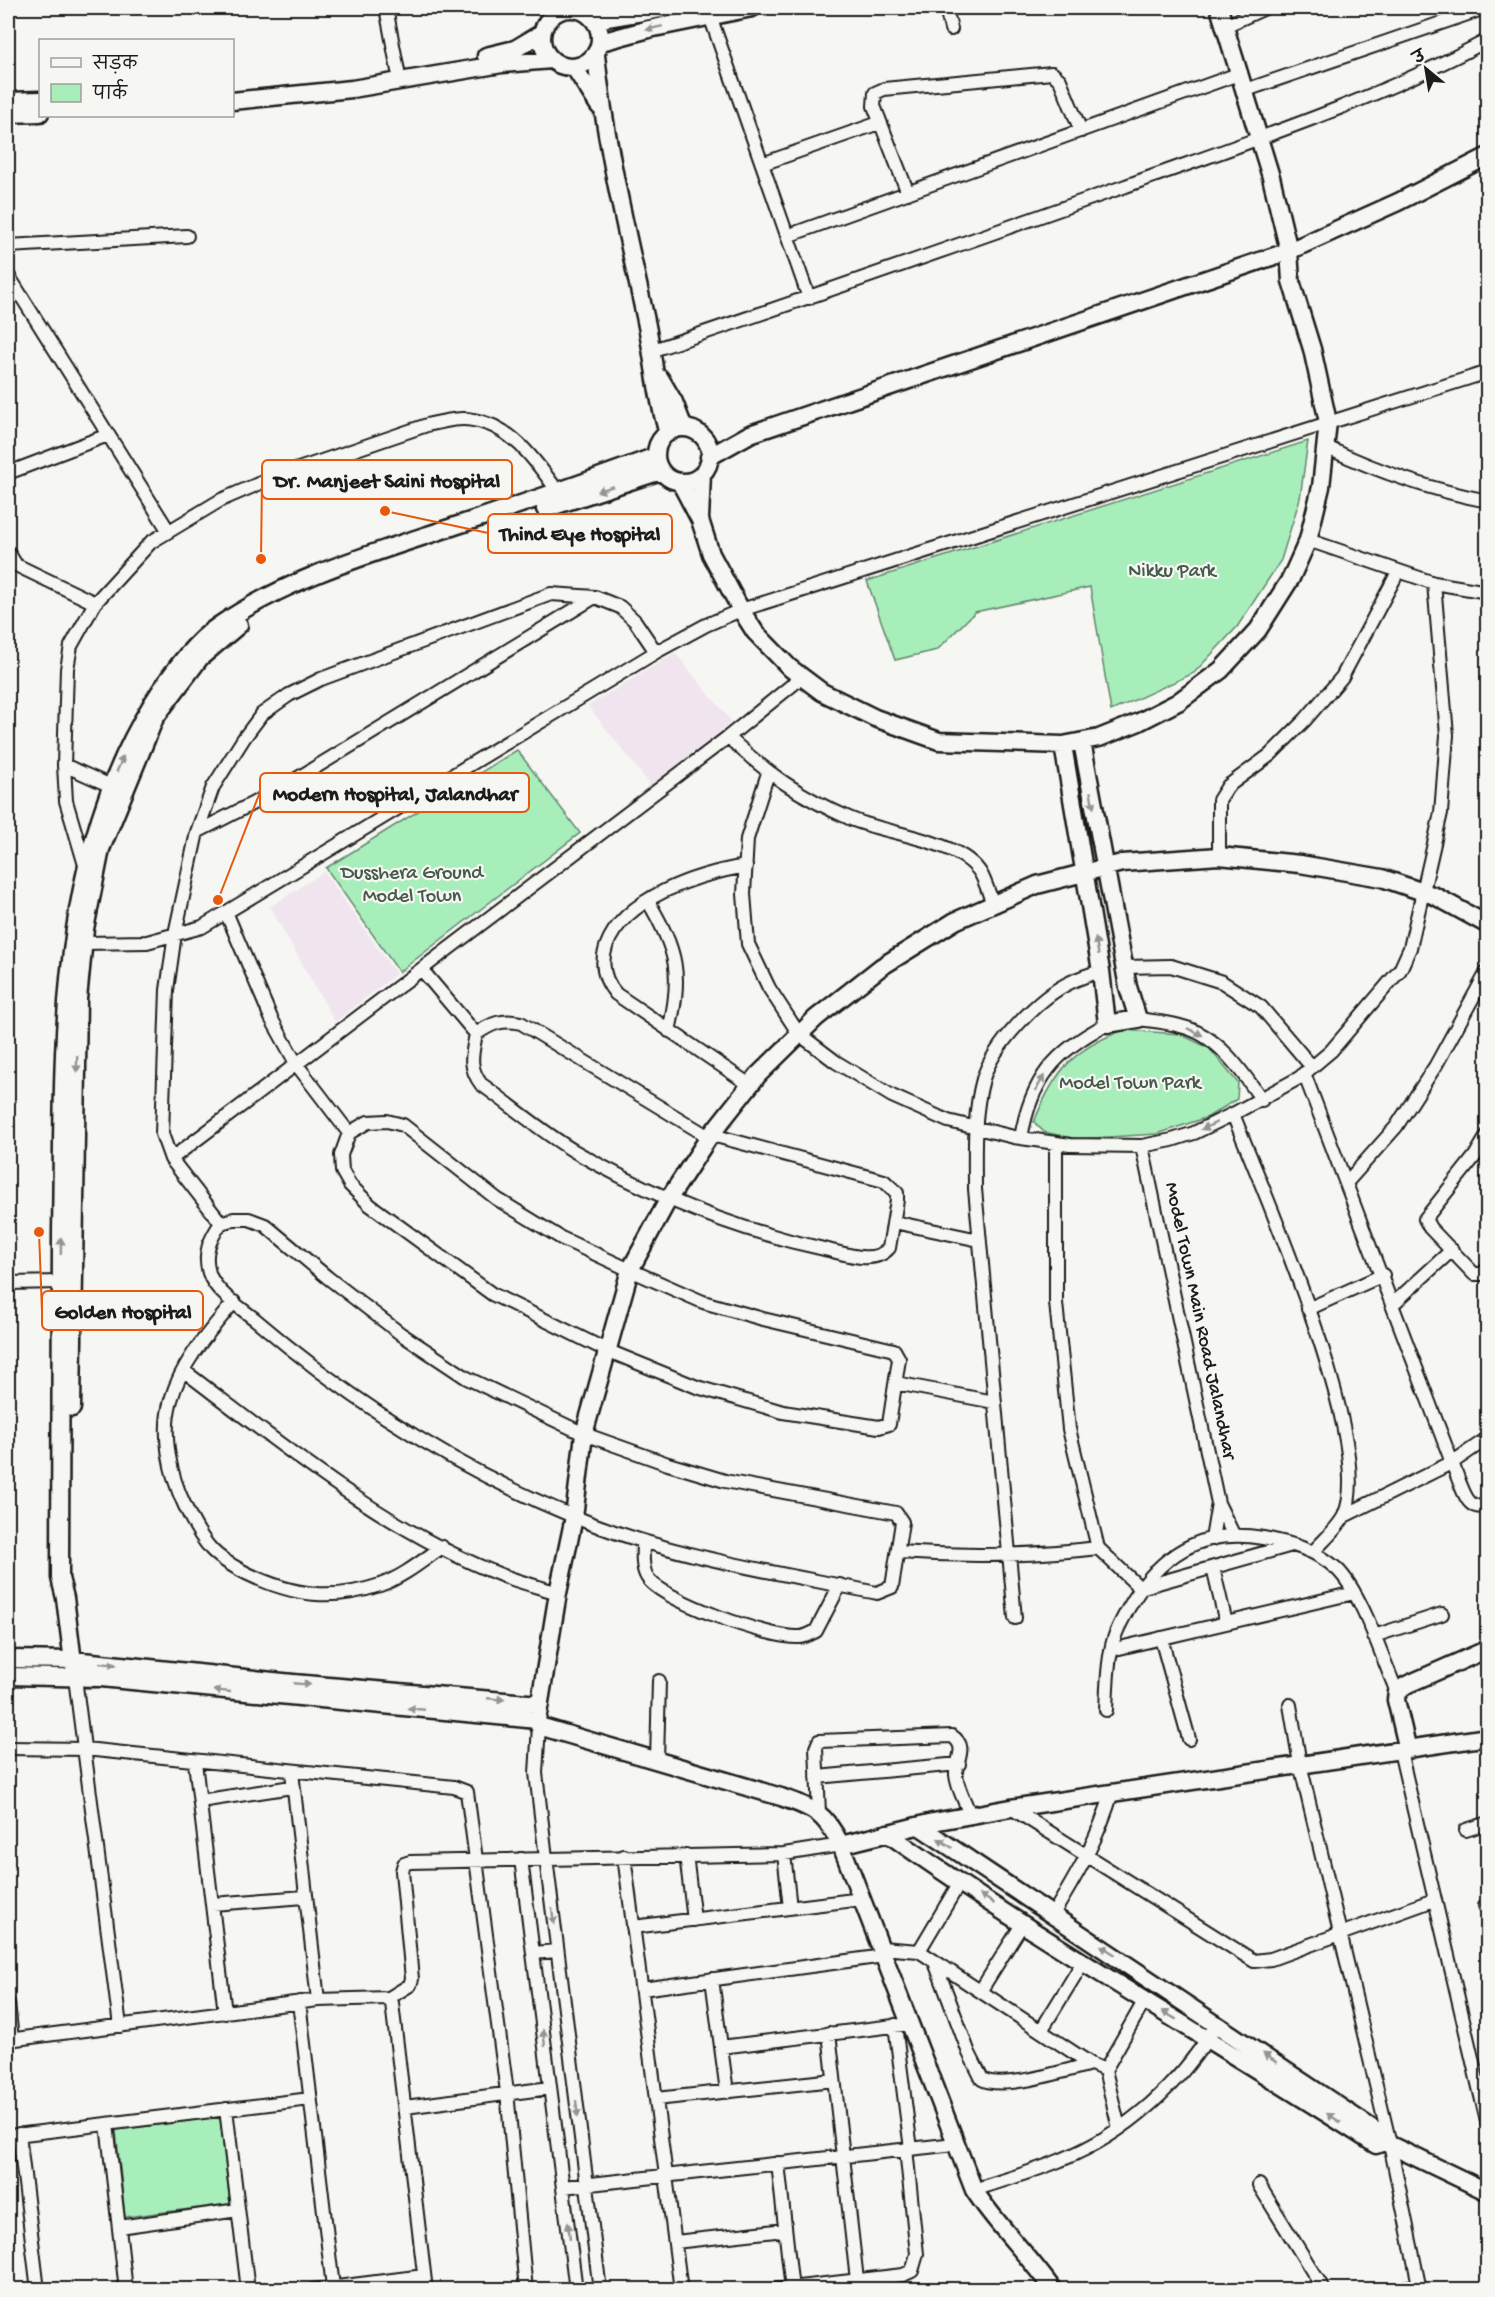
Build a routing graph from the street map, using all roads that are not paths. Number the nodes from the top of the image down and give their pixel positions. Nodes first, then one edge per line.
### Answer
1 (386, 8) edge
2 (666, 8) edge
3 (749, 8) edge
4 (946, 8) edge
5 (1219, 8) edge
6 (1265, 8) edge
7 (1485, 8) edge
8 (587, 13) edge
9 (710, 16) junction
10 (543, 21) edge
11 (1225, 26) junction
12 (951, 29) dead end
13 (1488, 40) edge
14 (598, 49) junction
15 (552, 60) junction
16 (574, 68) junction
17 (398, 71) junction
18 (1241, 73) junction
19 (234, 89) edge
20 (1246, 90) junction
21 (39, 100) edge
22 (8, 101) edge
23 (234, 101) edge
24 (601, 109) junction
25 (39, 113) edge
26 (8, 114) edge
27 (879, 123) junction
28 (1081, 130) junction
29 (1259, 138) junction
30 (1488, 156) edge
31 (762, 164) junction
32 (908, 193) junction
33 (187, 236) dead end
34 (787, 236) junction
35 (8, 246) edge
36 (1289, 251) junction
37 (9, 280) edge
38 (809, 298) junction
39 (653, 350) junction
40 (1488, 372) edge
41 (1328, 422) junction
42 (676, 431) junction
43 (750, 434) junction
44 (108, 435) junction
45 (704, 439) junction
46 (1326, 447) junction
47 (710, 457) junction
48 (658, 464) junction
49 (8, 473) edge
50 (702, 474) junction
51 (680, 482) junction
52 (559, 492) junction
53 (1488, 501) edge
54 (700, 520) junction
55 (168, 530) junction
56 (1308, 540) junction
57 (8, 552) edge
58 (1398, 572) junction
59 (1434, 583) junction
60 (1488, 592) edge
61 (595, 597) junction
62 (95, 603) junction
63 (741, 610) junction
64 (656, 652) junction
65 (802, 677) junction
66 (728, 737) junction
67 (1082, 742) junction
68 (1063, 745) junction
69 (64, 765) junction
70 (768, 773) junction
71 (111, 786) junction
72 (197, 832) junction
73 (1219, 856) junction
74 (86, 865) junction
75 (746, 866) junction
76 (1105, 866) junction
77 (1083, 871) junction
78 (1423, 892) junction
79 (648, 901) junction
80 (993, 904) junction
81 (226, 912) junction
82 (1488, 926) edge
83 (175, 934) junction
84 (84, 943) junction
85 (1124, 967) junction
86 (422, 970) junction
87 (1488, 970) edge
88 (1101, 971) junction
89 (1138, 1019) junction
90 (1107, 1024) junction
91 (669, 1031) junction
92 (476, 1034) junction
93 (800, 1034) junction
94 (297, 1065) junction
95 (1308, 1070) junction
96 (750, 1085) junction
97 (1262, 1100) junction
98 (1233, 1114) junction
99 (974, 1128) junction
100 (349, 1132) junction
101 (1488, 1134) edge
102 (710, 1136) junction
103 (1021, 1138) junction
104 (1056, 1143) junction
105 (1142, 1146) junction
106 (171, 1159) junction
107 (1347, 1182) junction
108 (668, 1200) junction
109 (221, 1222) junction
110 (894, 1222) junction
111 (979, 1240) junction
112 (1452, 1250) junction
113 (1488, 1268) edge
114 (630, 1270) junction
115 (1383, 1275) junction
116 (61, 1281) junction
117 (8, 1283) edge
118 (234, 1302) junction
119 (1394, 1304) junction
120 (1308, 1309) junction
121 (606, 1350) junction
122 (184, 1371) junction
123 (896, 1383) junction
124 (994, 1402) junction
125 (584, 1434) junction
126 (1488, 1438) edge
127 (1453, 1462) junction
128 (1218, 1503) junction
129 (1488, 1505) edge
130 (1344, 1515) junction
131 (574, 1517) junction
132 (1234, 1536) junction
133 (1212, 1539) junction
134 (643, 1541) junction
135 (1292, 1545) junction
136 (442, 1547) junction
137 (1098, 1548) junction
138 (1314, 1551) junction
139 (899, 1552) junction
140 (1011, 1555) junction
141 (1213, 1568) junction
142 (840, 1585) junction
143 (1140, 1588) junction
144 (558, 1593) junction
145 (1354, 1593) junction
146 (65, 1598) junction
147 (1442, 1614) dead end
148 (1015, 1618) dead end
149 (1226, 1623) junction
150 (1374, 1636) junction
151 (1161, 1638) junction
152 (1488, 1649) edge
153 (1111, 1650) junction
154 (8, 1659) edge
155 (74, 1660) junction
156 (8, 1676) edge
157 (75, 1678) junction
158 (659, 1681) dead end
159 (1397, 1692) junction
160 (1290, 1705) dead end
161 (1107, 1710) dead end
162 (539, 1717) junction
163 (1488, 1737) edge
164 (1189, 1739) dead end
165 (8, 1748) edge
166 (85, 1749) junction
167 (1404, 1751) junction
168 (657, 1761) junction
169 (195, 1762) junction
170 (959, 1764) junction
171 (1300, 1764) junction
172 (292, 1772) junction
173 (817, 1777) junction
174 (292, 1787) junction
175 (1112, 1792) junction
176 (200, 1801) junction
177 (1011, 1808) junction
178 (819, 1813) junction
179 (970, 1815) junction
180 (1488, 1823) edge
181 (919, 1826) junction
182 (1466, 1830) dead end
183 (888, 1833) junction
184 (841, 1845) junction
185 (784, 1854) junction
186 (687, 1855) junction
187 (624, 1856) junction
188 (1087, 1857) junction
189 (546, 1858) junction
190 (521, 1859) junction
191 (476, 1860) junction
192 (960, 1882) junction
193 (306, 1897) junction
194 (862, 1899) junction
195 (1434, 1900) junction
196 (212, 1904) junction
197 (790, 1908) junction
198 (1053, 1914) junction
199 (694, 1920) junction
200 (1023, 1923) junction
201 (633, 1927) junction
202 (1341, 1934) junction
203 (557, 1951) junction
204 (919, 1951) junction
205 (882, 1952) junction
206 (533, 1953) junction
207 (1083, 1962) junction
208 (936, 1965) junction
209 (712, 1980) junction
210 (642, 1989) junction
211 (981, 1990) junction
212 (389, 1998) junction
213 (318, 2000) junction
214 (1145, 2000) junction
215 (299, 2002) junction
216 (8, 2003) edge
217 (225, 2013) junction
218 (1218, 2023) junction
219 (902, 2024) junction
220 (120, 2026) junction
221 (1042, 2029) junction
222 (829, 2033) junction
223 (1208, 2038) junction
224 (10, 2039) edge
225 (721, 2047) junction
226 (1091, 2064) junction
227 (1105, 2070) junction
228 (834, 2080) junction
229 (550, 2088) junction
230 (1483, 2088) edge
231 (507, 2092) junction
232 (727, 2092) junction
233 (310, 2099) junction
234 (656, 2099) junction
235 (405, 2106) junction
236 (226, 2109) junction
237 (107, 2124) junction
238 (1488, 2126) edge
239 (1119, 2127) junction
240 (13, 2135) edge
241 (1387, 2143) junction
242 (955, 2144) junction
243 (908, 2149) junction
244 (844, 2156) junction
245 (778, 2163) junction
246 (666, 2176) junction
247 (587, 2185) junction
248 (1259, 2185) dead end
249 (563, 2187) junction
250 (974, 2190) junction
251 (1488, 2192) edge
252 (238, 2210) junction
253 (119, 2227) junction
254 (785, 2230) junction
255 (675, 2242) junction
256 (424, 2276) junction
257 (857, 2280) junction
258 (333, 2287) junction
259 (1420, 2287) edge
260 (792, 2288) edge
261 (38, 2289) edge
262 (126, 2289) edge
263 (248, 2289) edge
264 (313, 2289) edge
265 (426, 2289) edge
266 (526, 2289) edge
267 (576, 2289) edge
268 (600, 2289) edge
269 (681, 2289) edge
270 (773, 2289) edge
271 (1053, 2289) edge
272 (1324, 2289) edge
273 (1396, 2289) edge

1 - 17 street
2 - 8 street
3 - 9 street
4 - 12 street
5 - 11 street
6 - 11 street
7 - 20 street
8 - 10 street
8 - 14 street
9 -> 14 street
9 - 31 street
10 - 15 street
10 - 17 street
11 - 18 street
13 - 29 street
14 - 16 street
14 - 24 street
15 - 16 street
15 - 23 street
16 - 24 street
17 - 19 street
18 - 20 street
18 - 28 street
20 - 29 street
21 - 22 street
24 - 39 street
25 - 26 street
27 - 28 street
27 - 31 street
27 - 32 street
28 - 32 street
29 - 36 street
29 - 38 street
30 - 36 street
31 - 34 street
32 - 34 street
33 - 35 street
34 - 38 street
36 - 41 street
36 - 43 street
37 - 44 street
38 - 39 street
39 - 42 street
40 - 41 street
41 - 46 street
41 - 63 street
42 - 45 street
42 - 48 street
43 - 45 street
43 - 47 street
44 - 49 street
44 - 55 street
45 - 47 street
46 - 53 street
46 - 56 street
47 - 50 street
48 - 51 street
48 - 52 street
48 -> 84 street
50 - 51 street
50 - 54 street
51 - 54 street
52 - 55 street
71 -> 52 street
54 - 63 street
55 - 62 street
56 - 58 street
56 - 67 street
57 - 62 street
58 - 59 street
58 - 73 street
59 - 60 street
59 - 78 street
61 - 64 street
61 - 72 street
61 - 72 street
62 - 69 street
63 - 64 street
63 - 65 street
64 - 81 street
65 - 66 street
65 - 68 street
66 - 70 street
66 - 86 street
67 - 68 street
67 -> 76 street
68 - 77 street
69 - 71 street
69 - 74 street
70 - 75 street
70 - 80 street
71 - 74 street
72 - 83 street
73 - 76 street
73 - 78 street
116 -> 74 street
75 - 79 street
75 - 93 street
76 - 77 street
76 - 85 street
77 - 80 street
88 -> 77 street
78 - 82 street
78 - 95 street
79 - 91 street
79 - 91 street
80 - 93 street
81 - 83 street
81 - 94 street
83 - 84 street
83 - 106 street
84 -> 146 street
85 - 89 street
85 - 95 street
86 - 92 street
86 - 94 street
87 - 107 street
88 - 90 street
88 - 99 street
89 - 90 street
89 -> 97 street
103 -> 90 street
91 - 96 street
92 - 102 street
92 - 108 street
93 - 96 street
93 - 99 street
94 - 100 street
94 - 106 street
95 - 97 street
95 - 107 street
96 - 102 street
97 - 98 street
98 -> 105 street
98 - 120 street
99 - 103 street
99 - 111 street
100 - 114 street
100 - 121 street
101 - 112 street
102 - 108 street
102 - 110 street
103 - 104 street
104 - 105 street
104 - 137 street
105 - 128 street, Model Town Main Road Jalandhar
106 - 109 street
107 - 115 street
108 - 110 street
108 - 114 street
109 - 118 street
109 - 125 street
110 - 111 street
111 - 124 street
112 - 113 street
112 - 119 street
114 - 121 street
114 - 123 street
115 - 119 street
115 - 120 street
116 - 117 street
116 - 146 street
118 - 122 street
118 - 131 street
119 - 127 street
120 - 130 street
121 - 123 street
121 - 125 street
122 - 136 street
122 - 136 street
123 - 124 street
124 - 140 street
125 - 131 street
125 - 139 street
126 - 127 street
127 - 129 street
127 - 130 street
128 - 132 street
128 - 133 street
130 - 138 street
131 - 134 street
131 - 144 street
132 - 133 street
132 - 135 street
133 - 143 street
134 - 142 street
134 - 142 street
135 - 138 street
135 - 141 street
136 - 144 street
137 - 140 street
137 - 143 street
138 - 145 street
139 - 140 street
139 - 142 street
140 - 148 street
141 - 143 street
141 - 149 street
143 - 153 street
144 - 162 street
145 - 149 street
145 - 150 street
146 - 155 street
147 - 150 street
149 - 151 street
150 - 159 street
151 - 153 street
151 - 164 street
152 - 159 street
153 - 161 street
154 - 155 street
155 - 157 street
155 -> 162 street
156 - 157 street
162 -> 157 street
157 - 166 street
158 - 168 street
159 - 167 street
160 - 171 street
162 - 168 street
162 - 189 street
163 - 167 street
165 - 166 street
166 - 169 street
166 - 220 street
167 - 171 street
167 - 195 street
168 - 178 street
169 - 172 street
169 - 176 street
170 - 173 street
170 - 173 street
170 - 179 street
171 - 175 street
171 - 202 street
172 - 174 street
172 - 191 street
173 - 178 street
174 - 176 street
174 - 193 street
175 - 177 street
175 - 188 street
176 - 196 street
177 - 179 street
177 - 188 street
178 - 184 street
179 - 181 street
180 - 182 street
181 - 183 street
198 -> 181 street
183 - 184 street
183 - 192 street
184 - 185 street
184 - 194 street
185 - 186 street
185 - 197 street
186 - 187 street
186 - 199 street
187 - 189 street
187 - 201 street
188 - 198 street
188 - 202 street
189 - 190 street
189 -> 203 street
190 - 191 street
190 - 206 street
191 - 212 street
191 - 231 street
200 -> 192 street
192 - 204 street
193 - 196 street
193 - 213 street
194 - 197 street
194 - 205 street
195 - 202 street
195 - 230 street
196 - 217 street
197 - 199 street
218 -> 198 street
199 - 201 street
200 - 207 street
200 - 211 street
201 - 210 street
202 - 241 street
203 - 206 street
203 -> 247 street
204 - 205 street
204 - 208 street
205 - 209 street
205 - 219 street
229 -> 206 street
207 - 214 street
207 - 221 street
208 - 211 street
208 - 226 street
209 - 210 street
209 - 225 street
210 - 234 street
211 - 221 street
212 - 213 street
212 - 235 street
213 - 215 street
223 -> 214 street
214 - 227 street
215 - 217 street
215 - 233 street
216 - 224 street
217 - 220 street
218 - 223 street
241 -> 218 street
219 - 222 street
219 - 242 street
219 - 243 street
220 - 224 street
221 - 226 street
222 - 225 street
222 - 228 street
223 - 239 street
241 -> 223 street
225 - 232 street
226 - 227 street
227 - 239 street
228 - 232 street
228 - 244 street
229 - 231 street
229 - 249 street
230 - 238 street
231 - 235 street
231 - 266 street
232 - 234 street
233 - 236 street
233 - 258 street
234 - 246 street
235 - 256 street
236 - 237 street
236 - 252 street
237 - 240 street
237 - 253 street
239 - 250 street
240 - 261 street
241 - 251 street
241 - 259 street
242 - 243 street
242 - 250 street
243 - 244 street
243 - 257 street
244 - 245 street
244 - 257 street
245 - 246 street
245 - 254 street
246 - 247 street
246 - 255 street
247 - 249 street
247 - 268 street
248 - 272 street
267 -> 249 street
250 - 271 street
252 - 253 street
252 - 263 street
253 - 262 street
254 - 255 street
254 - 260 street
255 - 269 street
256 - 258 street
256 - 265 street
257 - 260 street
258 - 264 street
259 - 273 street
260 - 270 street

